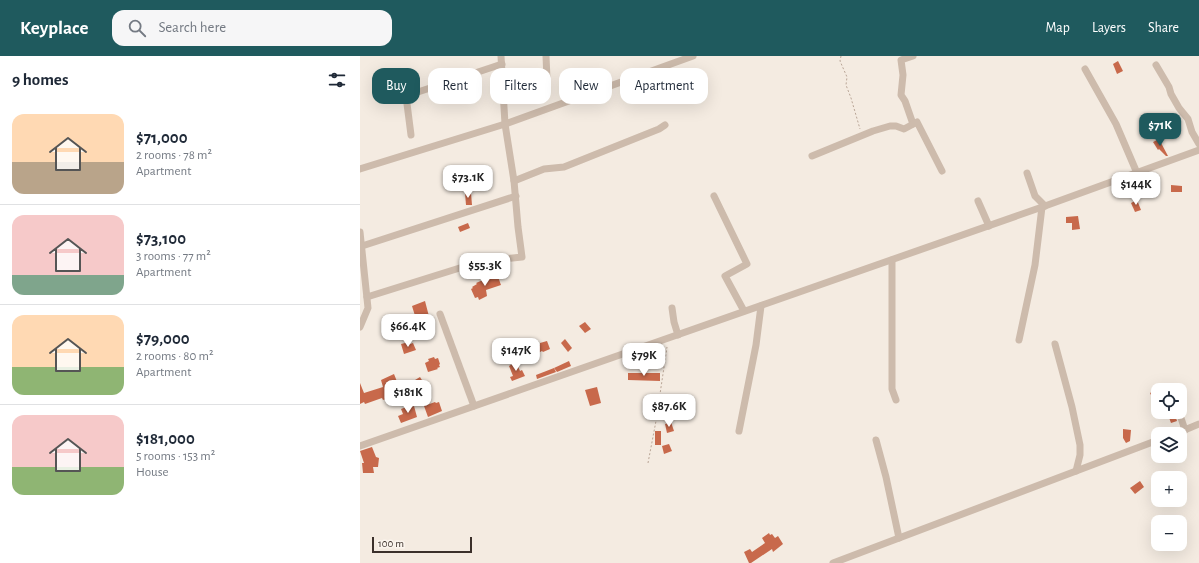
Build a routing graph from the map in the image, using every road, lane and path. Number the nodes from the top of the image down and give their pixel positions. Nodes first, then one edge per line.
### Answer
1 (546, 56) edge
2 (693, 56) edge
3 (841, 56) edge
4 (913, 56) edge
5 (501, 60) edge
6 (1156, 65) dead end
7 (546, 68) edge
8 (1085, 69) dead end
9 (503, 104) edge
10 (504, 124) junction
11 (913, 124) junction
12 (665, 125) dead end
13 (411, 135) dead end
14 (861, 136) junction
15 (1199, 144) edge
16 (1199, 150) edge
17 (812, 156) dead end
18 (360, 169) edge
19 (942, 171) dead end
20 (1027, 173) dead end
21 (1137, 173) junction
22 (514, 181) junction
23 (516, 196) junction
24 (714, 196) dead end
25 (978, 201) dead end
26 (1043, 207) junction
27 (989, 226) junction
28 (360, 232) edge
29 (362, 246) junction
30 (892, 260) junction
31 (367, 297) junction
32 (761, 306) junction
33 (672, 308) dead end
34 (744, 311) junction
35 (440, 314) dead end
36 (360, 327) edge
37 (678, 335) junction
38 (668, 338) junction
39 (1019, 340) dead end
40 (1055, 344) dead end
41 (896, 400) dead end
42 (474, 406) junction
43 (1199, 424) edge
44 (1187, 429) edge
45 (739, 431) dead end
46 (876, 440) dead end
47 (1151, 443) edge
48 (360, 446) edge
49 (648, 463) dead end
50 (1076, 471) junction
51 (899, 538) junction
52 (833, 563) edge

1 - 7 street
2 - 10 street
3 - 14 path
4 - 11 street
5 - 13 street
6 - 15 street
8 - 21 street
9 - 10 street
10 - 18 street
10 - 22 street
11 - 14 street
11 - 19 street
12 - 22 street
14 - 17 street
16 - 21 street
20 - 26 street
21 - 26 street
22 - 23 street
23 - 29 street
23 - 31 street
24 - 34 street
25 - 27 street
26 - 27 street
26 - 39 street
27 - 30 street
28 - 29 street
29 - 31 street
30 - 32 street
30 - 41 street
31 - 36 street
32 - 34 street
32 - 45 street
33 - 37 street
34 - 37 street
35 - 42 street
37 - 38 street
38 - 42 street
38 - 49 path
40 - 50 street
42 - 48 street
43 - 44 street
46 - 51 street
47 - 50 street
50 - 51 street
51 - 52 street

